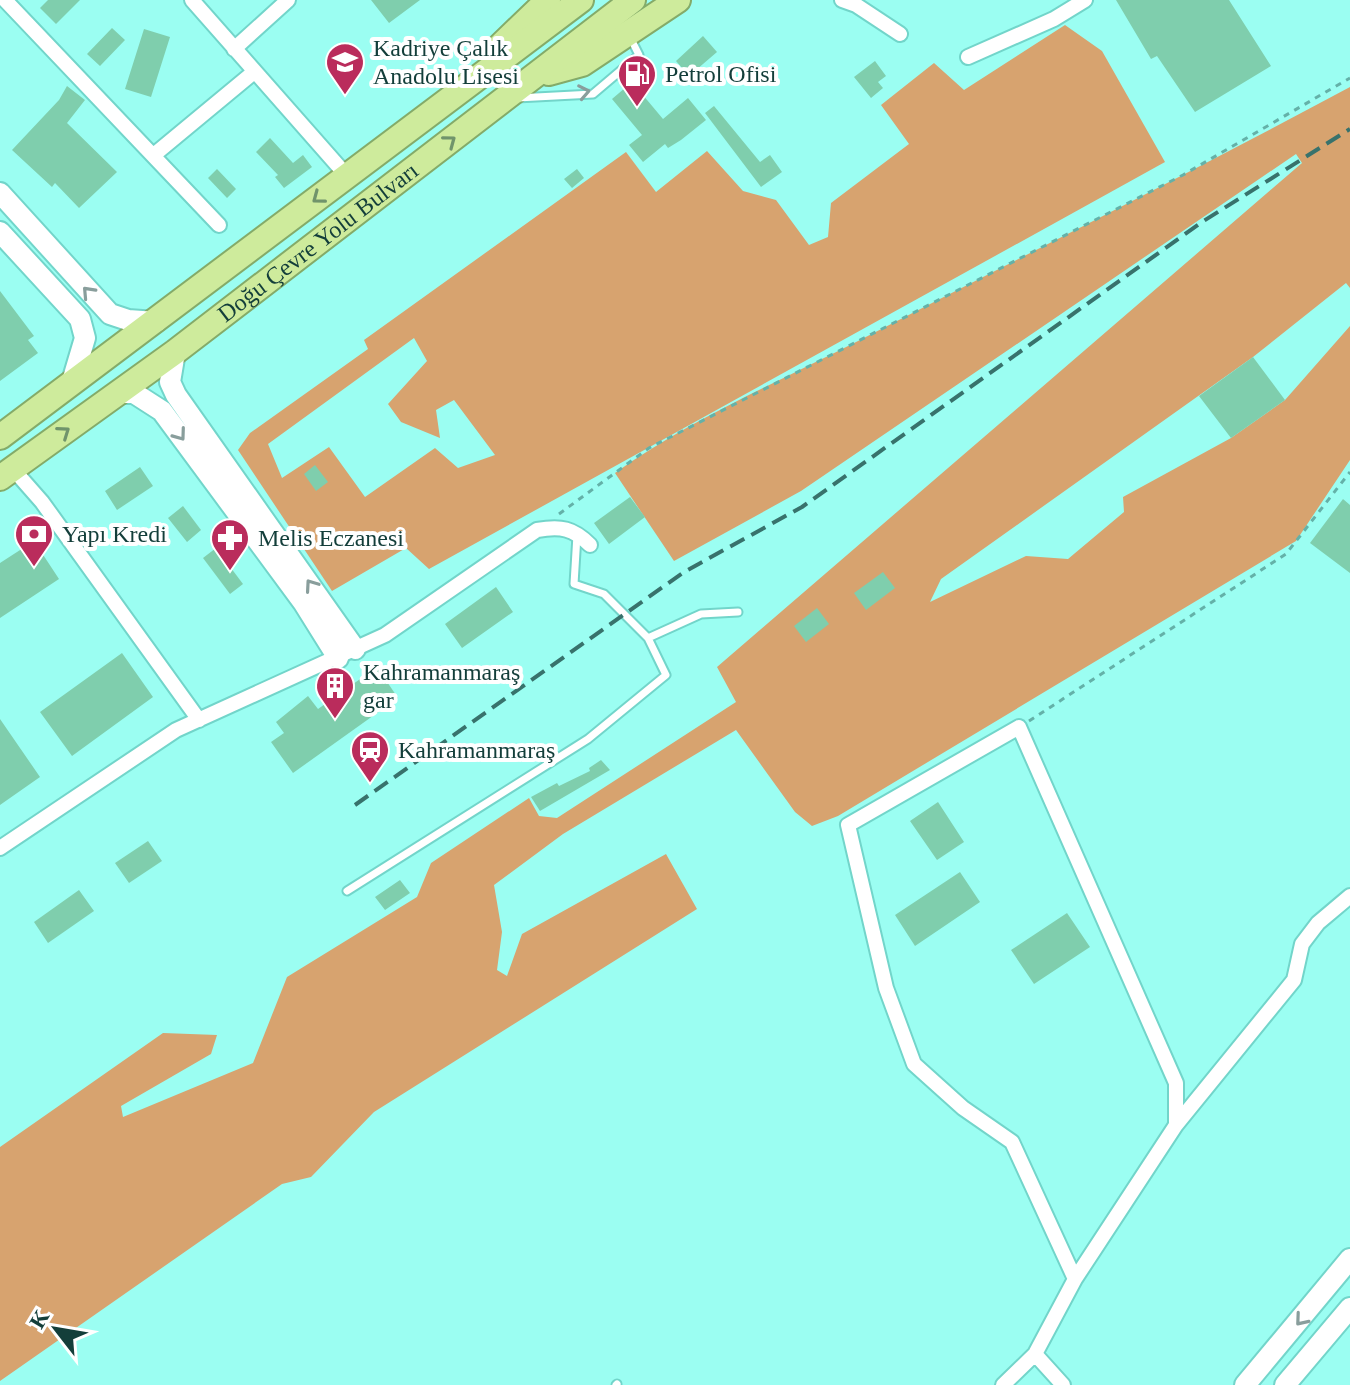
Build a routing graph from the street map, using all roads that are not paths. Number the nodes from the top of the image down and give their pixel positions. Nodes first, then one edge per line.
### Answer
1 (5, 0) edge
2 (192, 0) edge
3 (288, 0) edge
4 (548, 0) edge
5 (581, 0) edge
6 (633, 0) edge
7 (678, 0) edge
8 (842, 0) edge
9 (1085, 0) edge
10 (900, 34) dead end
11 (629, 35) junction
12 (234, 49) junction
13 (968, 57) dead end
14 (254, 72) junction
15 (483, 73) junction
16 (539, 75) junction
17 (507, 98) junction
18 (155, 154) junction
19 (347, 176) junction
20 (0, 193) edge
21 (219, 225) dead end
22 (0, 232) edge
23 (156, 322) junction
24 (175, 352) junction
25 (71, 385) junction
26 (120, 393) junction
27 (0, 437) edge
28 (6, 473) edge
29 (577, 533) junction
30 (590, 545) dead end
31 (738, 612) dead end
32 (648, 638) junction
33 (347, 653) junction
34 (199, 720) junction
35 (0, 848) edge
36 (347, 891) dead end
37 (1350, 896) edge
38 (1176, 1125) junction
39 (1350, 1259) edge
40 (1075, 1279) junction
41 (1350, 1308) edge
42 (1035, 1354) junction
43 (1003, 1385) edge
44 (1063, 1385) edge
45 (1245, 1385) edge
46 (1285, 1385) edge

1 - 18 street
2 - 12 street
3 - 12 street
4 - 15 highway
5 - 15 highway, Doğu Çevre Yolu Bulvarı
6 - 16 highway, Doğu Çevre Yolu Bulvarı
7 - 11 highway
8 - 10 street
9 - 13 street
11 - 16 highway
17 -> 11 lane
12 - 14 street
14 - 18 street
14 - 19 street
15 - 19 highway, Doğu Çevre Yolu Bulvarı
16 - 17 highway, Doğu Çevre Yolu Bulvarı
24 -> 17 highway, Doğu Çevre Yolu Bulvarı
18 - 21 street
19 -> 23 highway, Doğu Çevre Yolu Bulvarı
23 -> 20 main road
22 - 25 main road
23 - 25 highway, Doğu Çevre Yolu Bulvarı
24 - 26 highway, Doğu Çevre Yolu Bulvarı
33 -> 24 main road
25 - 27 highway, Doğu Çevre Yolu Bulvarı
28 -> 26 highway, Doğu Çevre Yolu Bulvarı
26 -> 33 main road
28 - 34 street
29 - 30 street
29 - 32 lane
29 - 33 street
31 - 32 lane
32 - 36 lane
33 - 34 street
34 - 35 street
37 - 38 street
38 - 40 street
38 - 40 street
39 -> 45 main road
40 - 42 street
41 - 46 main road
42 - 43 street
42 - 44 street

